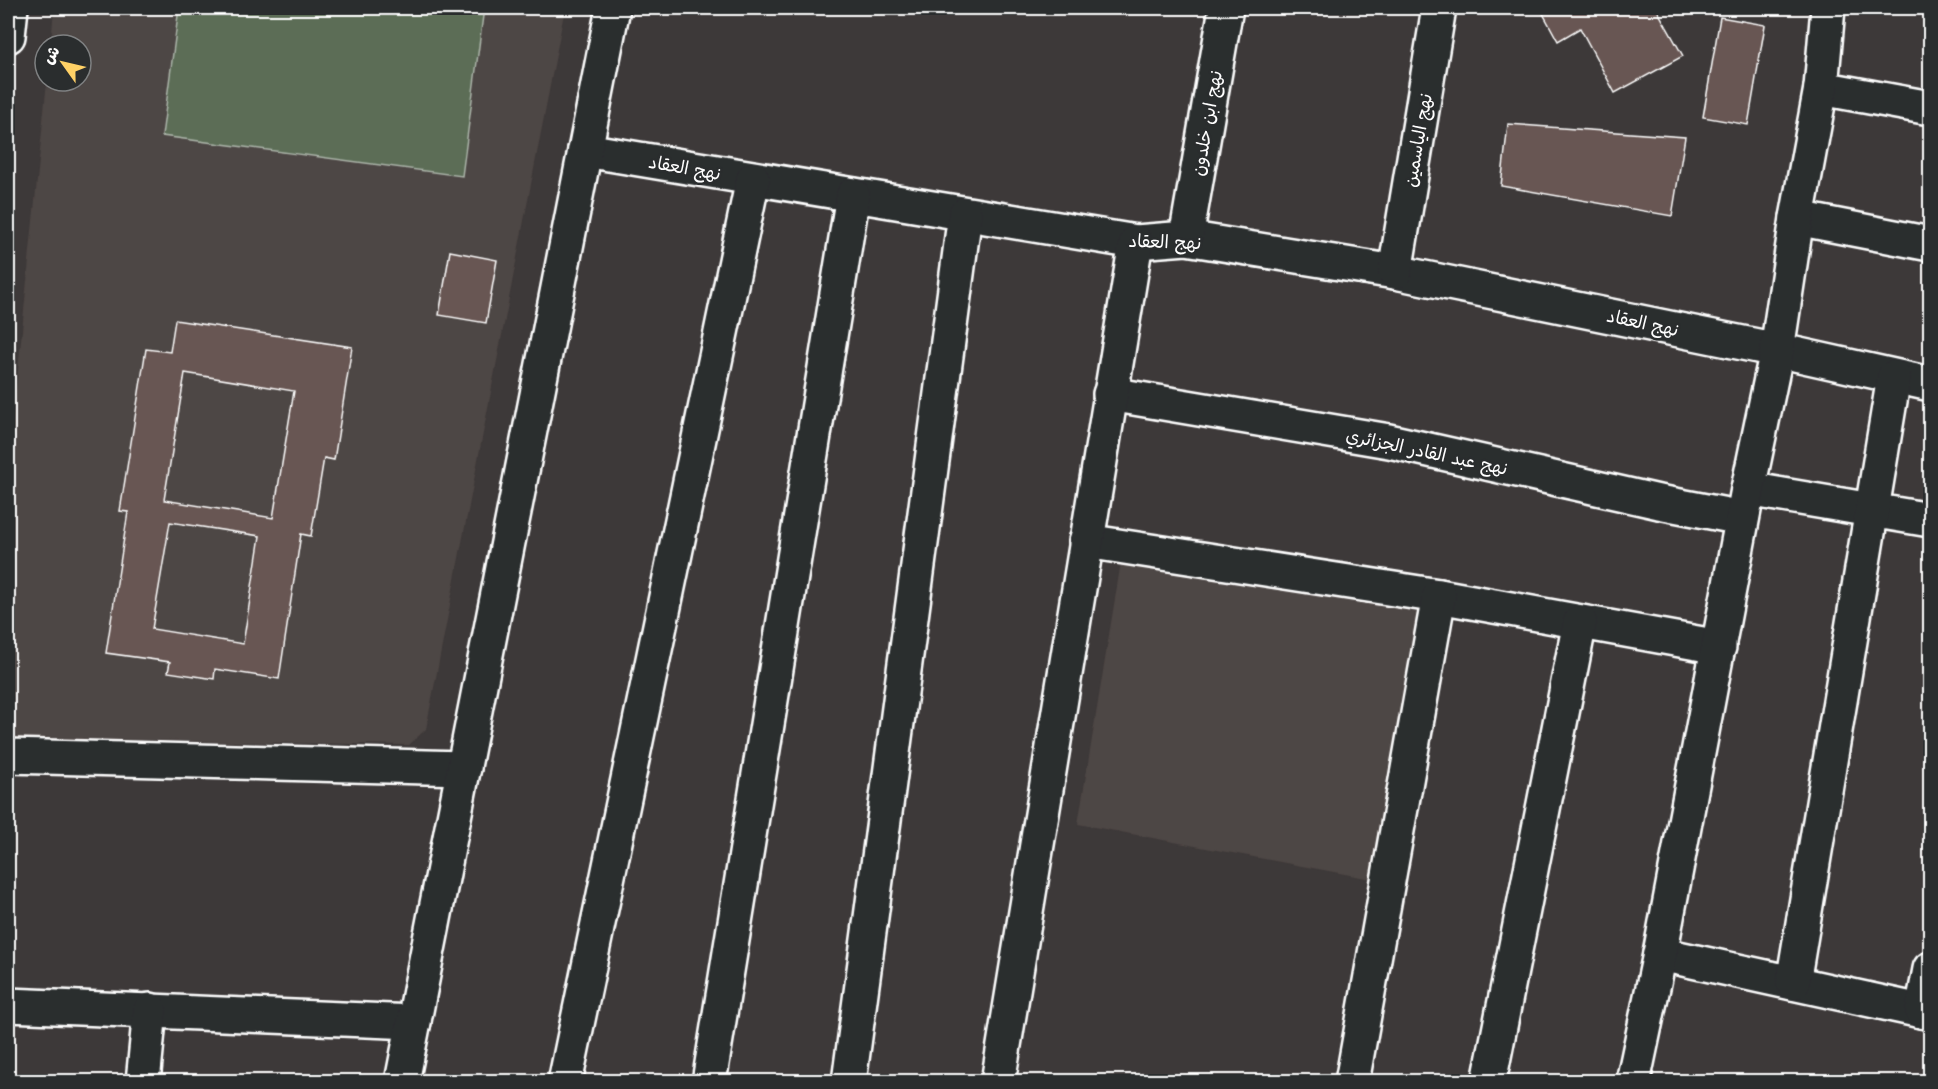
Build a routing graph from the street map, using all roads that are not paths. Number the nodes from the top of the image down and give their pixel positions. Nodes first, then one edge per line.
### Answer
1 (11, 8) edge
2 (614, 8) edge
3 (1226, 8) edge
4 (1439, 8) edge
5 (1828, 8) edge
6 (8, 36) edge
7 (1821, 88) junction
8 (1930, 108) edge
9 (585, 150) junction
10 (753, 178) junction
11 (853, 195) junction
12 (965, 214) junction
13 (1797, 218) junction
14 (1186, 238) junction
15 (1136, 242) junction
16 (1930, 244) edge
17 (1395, 272) junction
18 (1777, 350) junction
19 (1894, 377) junction
20 (1930, 384) edge
21 (1110, 394) junction
22 (1745, 503) junction
23 (1871, 511) junction
24 (1930, 520) edge
25 (1086, 542) junction
26 (1440, 596) junction
27 (1580, 622) junction
28 (1719, 648) junction
29 (8, 756) edge
30 (464, 768) junction
31 (1660, 954) junction
32 (1930, 969) edge
33 (1793, 983) junction
34 (8, 1005) edge
35 (150, 1010) junction
36 (1926, 1012) edge
37 (414, 1022) junction
38 (409, 1080) edge
39 (143, 1082) edge
40 (565, 1082) edge
41 (709, 1082) edge
42 (849, 1082) edge
43 (998, 1082) edge
44 (1352, 1082) edge
45 (1489, 1082) edge
46 (1633, 1082) edge

1 - 6 street
2 - 9 street
3 - 14 street, نهج ابن خلدون
4 - 17 street, نهج الياسمين
5 - 7 street
7 - 8 street
7 - 13 street
9 - 10 street, نهج العقاد
9 - 30 street
10 - 11 street, نهج العقاد
10 - 40 street
11 - 12 street, نهج العقاد
11 - 41 street
12 - 15 street, نهج العقاد
12 - 42 street
13 - 16 street
13 - 18 street
14 - 15 street, نهج العقاد
14 - 17 street, نهج العقاد
15 - 21 street
17 - 18 street, نهج العقاد
18 - 19 street, نهج العقاد
18 - 22 street
19 - 20 street, نهج العقاد
19 - 23 street
21 - 22 street, نهج عبد القادر الجزائري
21 - 25 street
22 - 23 street, نهج عبد القادر الجزائري
22 - 28 street
23 - 24 street, نهج عبد القادر الجزائري
23 - 33 street
25 - 26 street
25 - 43 street
26 - 27 street
26 - 44 street
27 - 28 street
27 - 45 street
28 - 31 street
29 - 30 street
30 - 37 street
31 - 33 street
31 - 46 street
32 - 36 street
33 - 36 street
34 - 35 street
35 - 37 street
35 - 39 street
37 - 38 street

